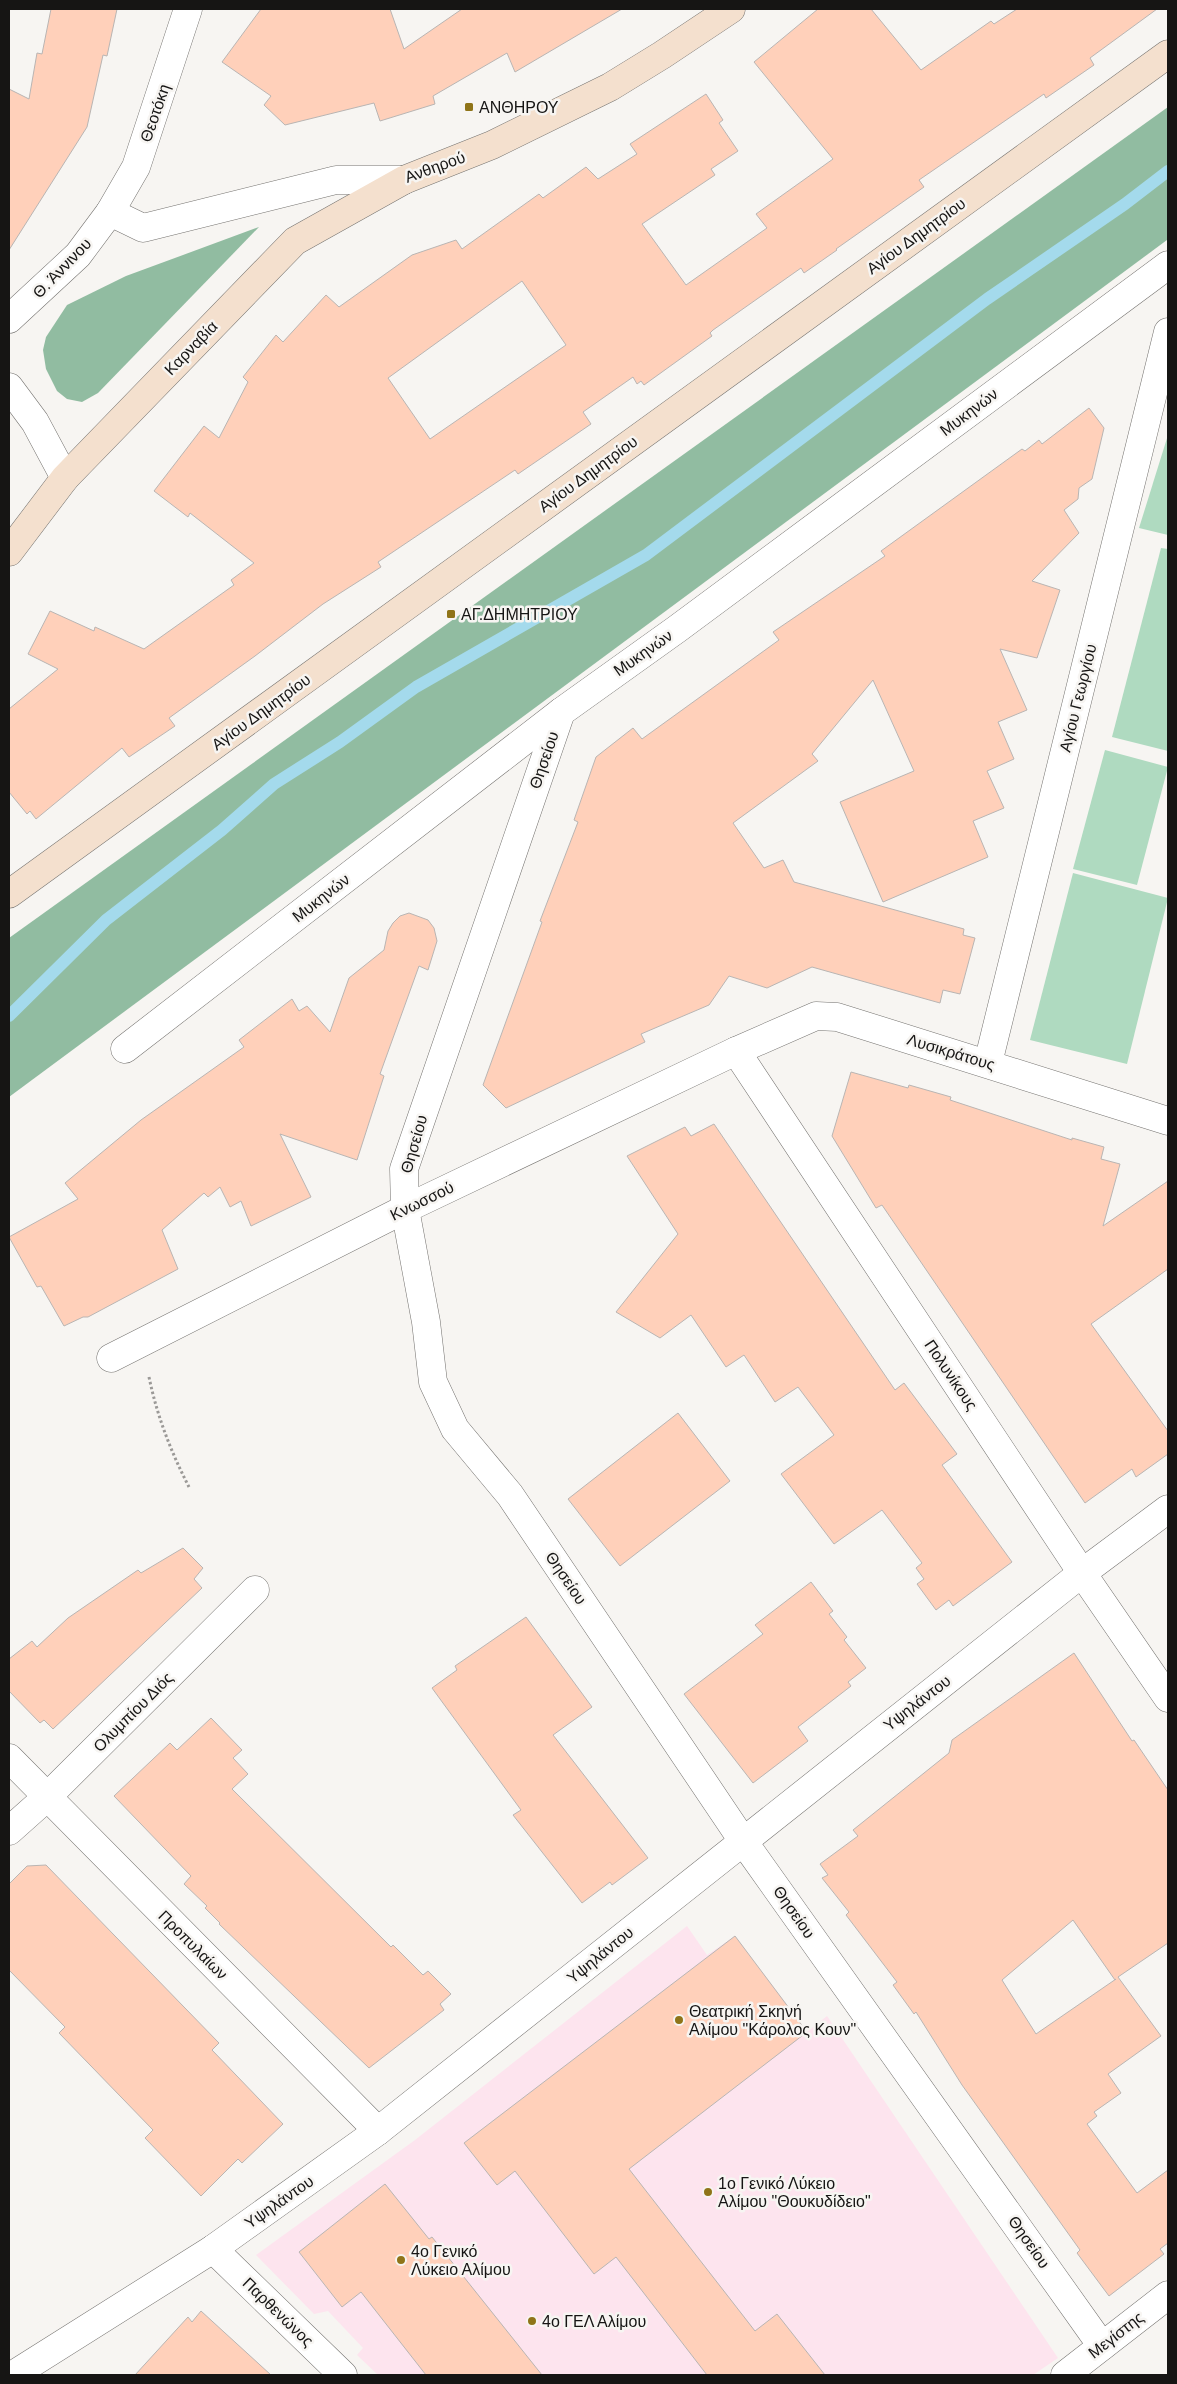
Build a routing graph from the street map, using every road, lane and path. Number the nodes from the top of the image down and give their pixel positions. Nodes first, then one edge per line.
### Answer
1 (188, 9) edge
2 (731, 9) edge
3 (1168, 54) edge
4 (404, 180) junction
5 (110, 212) junction
6 (1168, 265) edge
7 (9, 319) edge
8 (1168, 332) edge
9 (9, 387) edge
10 (65, 478) junction
11 (9, 552) edge
12 (560, 712) junction
13 (9, 894) edge
14 (125, 1049) dead end
15 (736, 1051) junction
16 (988, 1063) junction
17 (1168, 1121) edge
18 (405, 1209) junction
19 (147, 1340) junction
20 (111, 1358) dead end
21 (189, 1487) dead end
22 (1168, 1508) edge
23 (1082, 1573) junction
24 (255, 1590) dead end
25 (1168, 1698) edge
26 (9, 1758) edge
27 (46, 1798) junction
28 (9, 1831) edge
29 (743, 1840) junction
30 (378, 2131) junction
31 (213, 2249) junction
32 (1168, 2295) edge
33 (1102, 2346) junction
34 (13, 2375) edge
35 (343, 2375) edge
36 (1065, 2375) edge

1 - 5 street, Θεοτόκη
2 - 4 street, Ανθηρού
3 - 13 street, Αγίου Δημητρίου
4 - 5 street, Ανθηρού
4 - 10 street, Καρναβία
5 - 7 street, Θ. Άννινου
6 - 12 street, Μυκηνών
8 - 16 street, Αγίου Γεωργίου
9 - 10 street
10 - 11 street, Καρναβία
12 - 14 street, Μυκηνών
12 - 18 street, Θησείου
15 - 16 street, Λυσικράτους
15 - 18 street, Κνωσσού
15 - 23 street, Πολυνίκους
16 - 17 street, Λυσικράτους
18 - 19 street, Κνωσσού
18 - 29 street, Θησείου
19 - 20 street, Κνωσσού
19 - 21 path
22 - 23 street, Υψηλάντου
23 - 25 street, Πολυνίκους
23 - 29 street, Υψηλάντου
24 - 27 street, Ολυμπίου Διός
26 - 27 street, Προπυλαίων
27 - 28 street, Ολυμπίου Διός
27 - 30 street, Προπυλαίων
29 - 30 street, Υψηλάντου
29 - 33 street, Θησείου
30 - 31 street, Υψηλάντου
31 - 34 street, Υψηλάντου
31 - 35 street, Παρθενώνος
32 - 33 street, Μεγίστης
33 - 36 street, Μεγίστης

